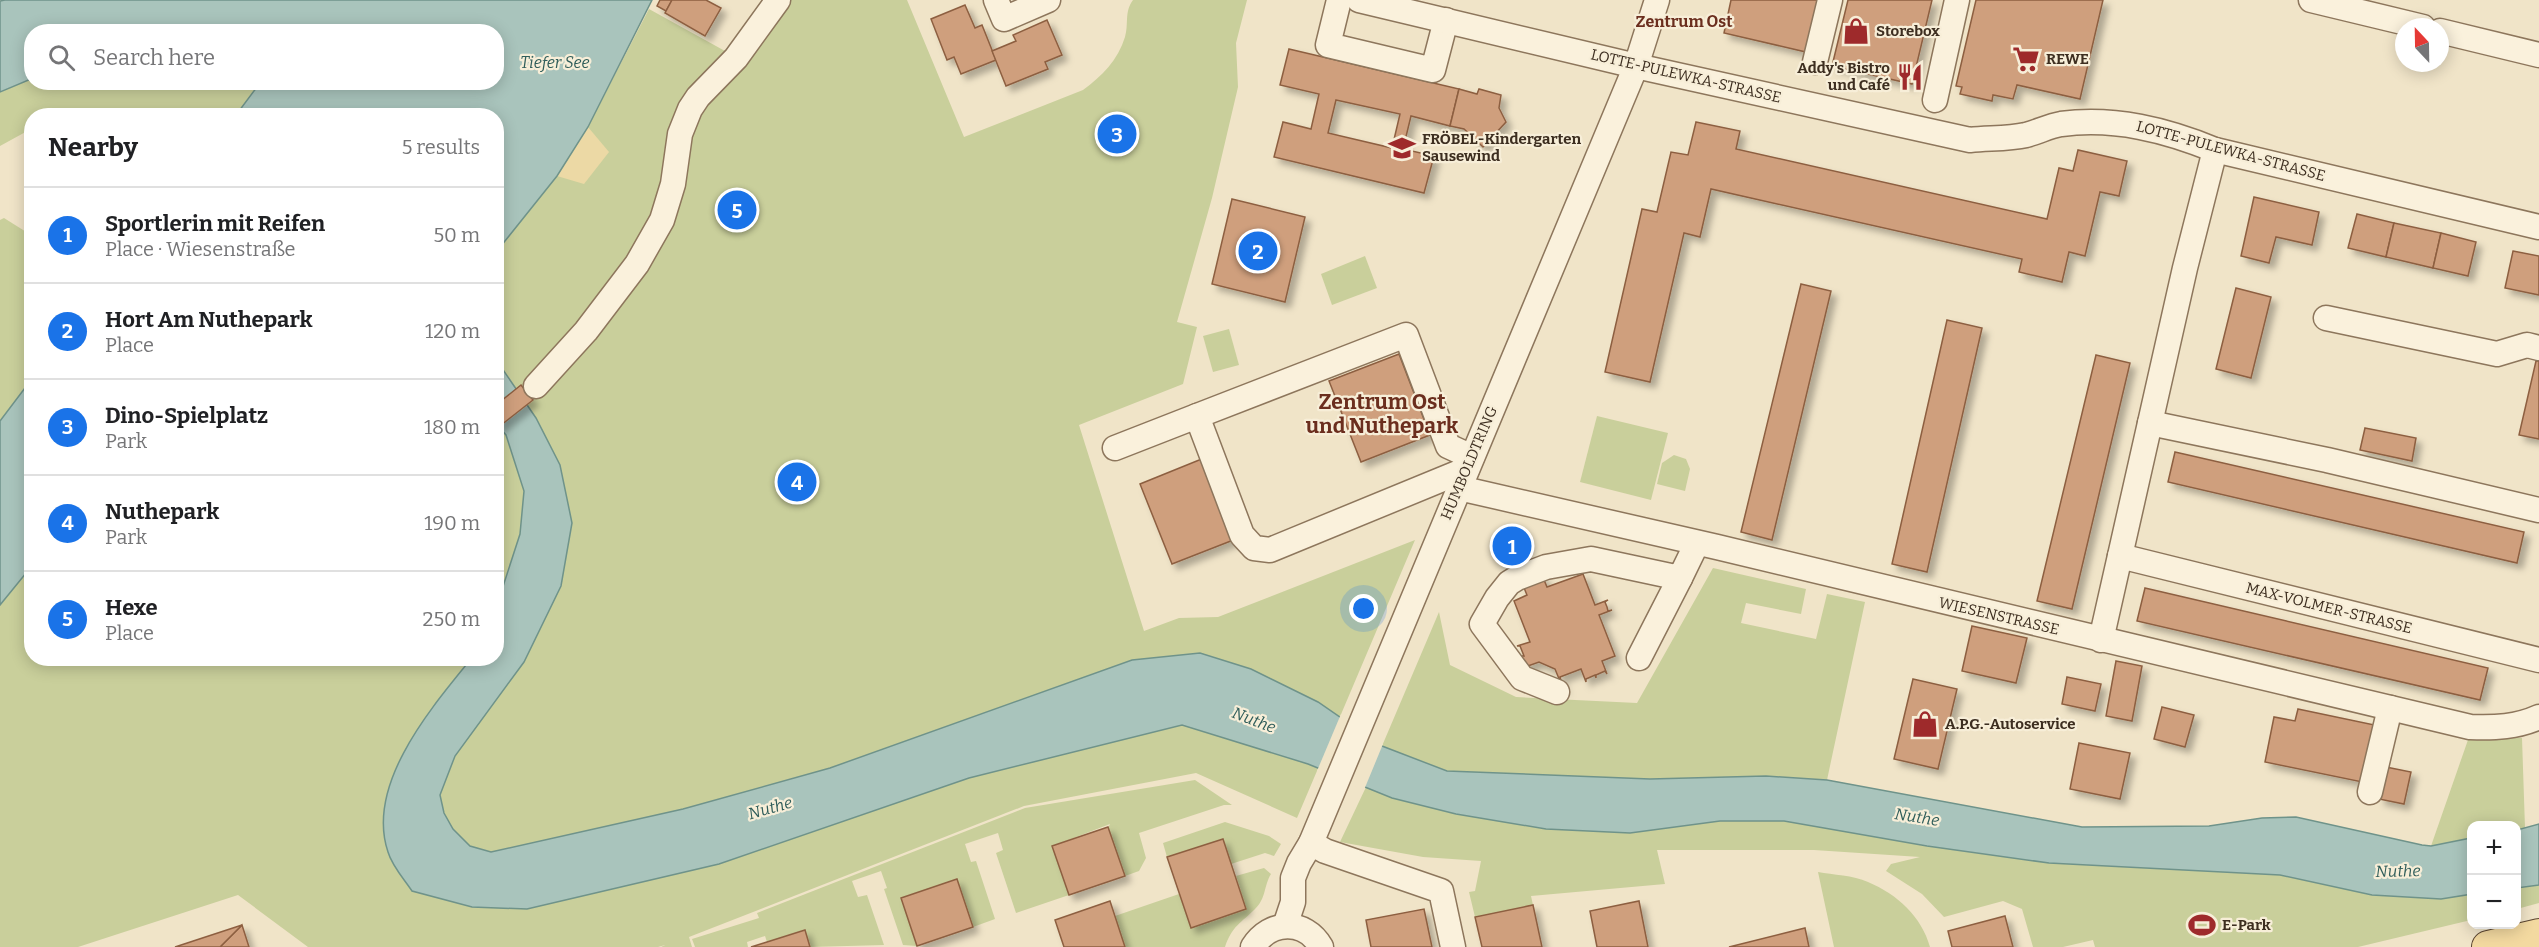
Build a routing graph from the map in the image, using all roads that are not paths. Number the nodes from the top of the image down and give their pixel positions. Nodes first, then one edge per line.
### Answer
1 (777, 0) edge
2 (996, 0) edge
3 (1048, 0) edge
4 (1339, 0) edge
5 (1359, 0) edge
6 (1657, 0) edge
7 (1830, 0) edge
8 (1957, 0) edge
9 (2311, 0) edge
10 (1446, 20) junction
11 (2395, 20) edge
12 (2449, 33) edge
13 (2539, 55) edge
14 (1815, 62) dead end
15 (1636, 66) junction
16 (1935, 100) dead end
17 (2215, 150) junction
18 (2539, 227) edge
19 (2326, 318) dead end
20 (2539, 348) edge
21 (536, 386) dead end
22 (1197, 417) junction
23 (2150, 423) junction
24 (1115, 448) dead end
25 (1466, 471) junction
26 (2539, 510) edge
27 (1697, 543) junction
28 (2120, 556) junction
29 (1680, 578) junction
30 (2101, 640) junction
31 (1639, 658) dead end
32 (2539, 660) edge
33 (1557, 692) dead end
34 (2390, 708) junction
35 (2539, 717) edge
36 (2370, 792) dead end
37 (1311, 843) junction
38 (1285, 926) junction
39 (2539, 934) edge
40 (1253, 947) edge
41 (1322, 947) edge
42 (1453, 947) edge
43 (2488, 947) edge

1 - 21 street
2 - 3 street
4 - 10 street
5 - 10 street, LOTTE-PULEWKA-STRASSE
6 - 15 street, HUMBOLDTRING
7 - 14 street
8 - 16 street
9 - 11 street
10 - 15 street, LOTTE-PULEWKA-STRASSE
12 - 13 street
15 - 17 street, LOTTE-PULEWKA-STRASSE
15 - 25 street, HUMBOLDTRING
17 - 18 street, LOTTE-PULEWKA-STRASSE
17 - 23 street
19 - 20 street
22 - 24 street
22 - 25 street
22 - 25 street, WIESENSTRASSE
23 - 26 street
23 - 28 street
25 - 27 street, WIESENSTRASSE
25 - 37 street, HUMBOLDTRING
27 - 29 street
27 - 30 street, WIESENSTRASSE
28 - 30 street
28 - 32 street, MAX-VOLMER-STRASSE
29 - 31 street
29 - 33 street
30 - 34 street, WIESENSTRASSE
34 - 35 street, WIESENSTRASSE
34 - 36 street
37 - 38 street, HUMBOLDTRING
37 - 42 street
38 - 40 street
38 - 41 street
39 - 43 main road

